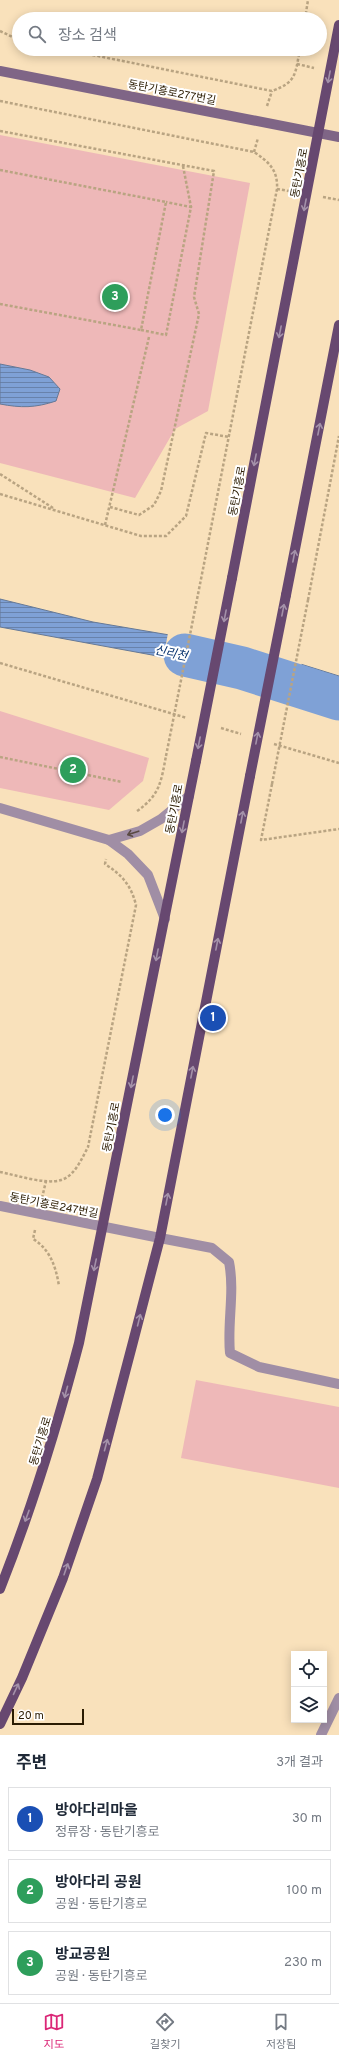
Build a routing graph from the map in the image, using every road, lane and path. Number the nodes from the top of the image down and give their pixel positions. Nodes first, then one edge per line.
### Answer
1 (308, 0) edge
2 (306, 12) edge
3 (339, 25) edge
4 (0, 31) edge
5 (12, 37) edge
6 (98, 56) edge
7 (299, 56) edge
8 (0, 71) edge
9 (0, 101) edge
10 (0, 131) edge
11 (319, 133) junction
12 (339, 137) edge
13 (183, 166) junction
14 (0, 170) edge
15 (166, 202) junction
16 (191, 207) junction
17 (0, 304) edge
18 (339, 325) edge
19 (141, 330) junction
20 (149, 337) dead end
21 (339, 436) edge
22 (229, 437) junction
23 (0, 474) edge
24 (0, 494) edge
25 (110, 507) junction
26 (57, 511) junction
27 (105, 526) junction
28 (0, 663) edge
29 (203, 723) junction
30 (249, 736) dead end
31 (271, 743) dead end
32 (0, 757) edge
33 (339, 763) edge
34 (122, 782) dead end
35 (189, 796) junction
36 (0, 808) edge
37 (136, 811) dead end
38 (339, 829) edge
39 (109, 840) junction
40 (105, 864) dead end
41 (165, 919) junction
42 (0, 1172) edge
43 (0, 1206) edge
44 (103, 1227) junction
45 (160, 1238) junction
46 (33, 1239) dead end
47 (59, 1286) dead end
48 (339, 1384) edge
49 (0, 1589) edge
50 (339, 1698) edge
51 (0, 1724) edge
52 (321, 1735) edge

1 - 2 path
3 -> 11 main road, 동탄기흥로
4 - 5 path
6 - 7 path
8 - 11 street, 동탄기흥로277번길
9 - 22 path
10 - 13 path
11 - 12 street, 동탄기흥로277번길
11 -> 29 main road, 동탄기흥로, bridge
13 - 16 path
13 - 25 path
14 - 15 path
15 - 16 path
15 - 19 path
16 - 19 path
17 - 19 path
45 -> 18 main road, bridge
20 - 25 path
21 - 38 path, bridge
22 - 27 path
22 - 37 path, bridge
23 - 26 path
24 - 26 path
25 - 27 path
26 - 27 path
28 - 29 path
29 - 30 path
29 -> 35 main road, 동탄기흥로, bridge
31 - 33 path
32 - 34 path
35 -> 39 street
35 -> 41 main road, 동탄기흥로
36 - 39 street
39 - 41 street
40 - 42 path
41 -> 44 main road, 동탄기흥로
43 - 44 street, 동탄기흥로247번길
44 - 45 street, 동탄기흥로247번길
44 -> 49 main road, 동탄기흥로
45 - 48 street, 동탄기흥로247번길
51 -> 45 main road
46 - 47 path
50 - 52 street

